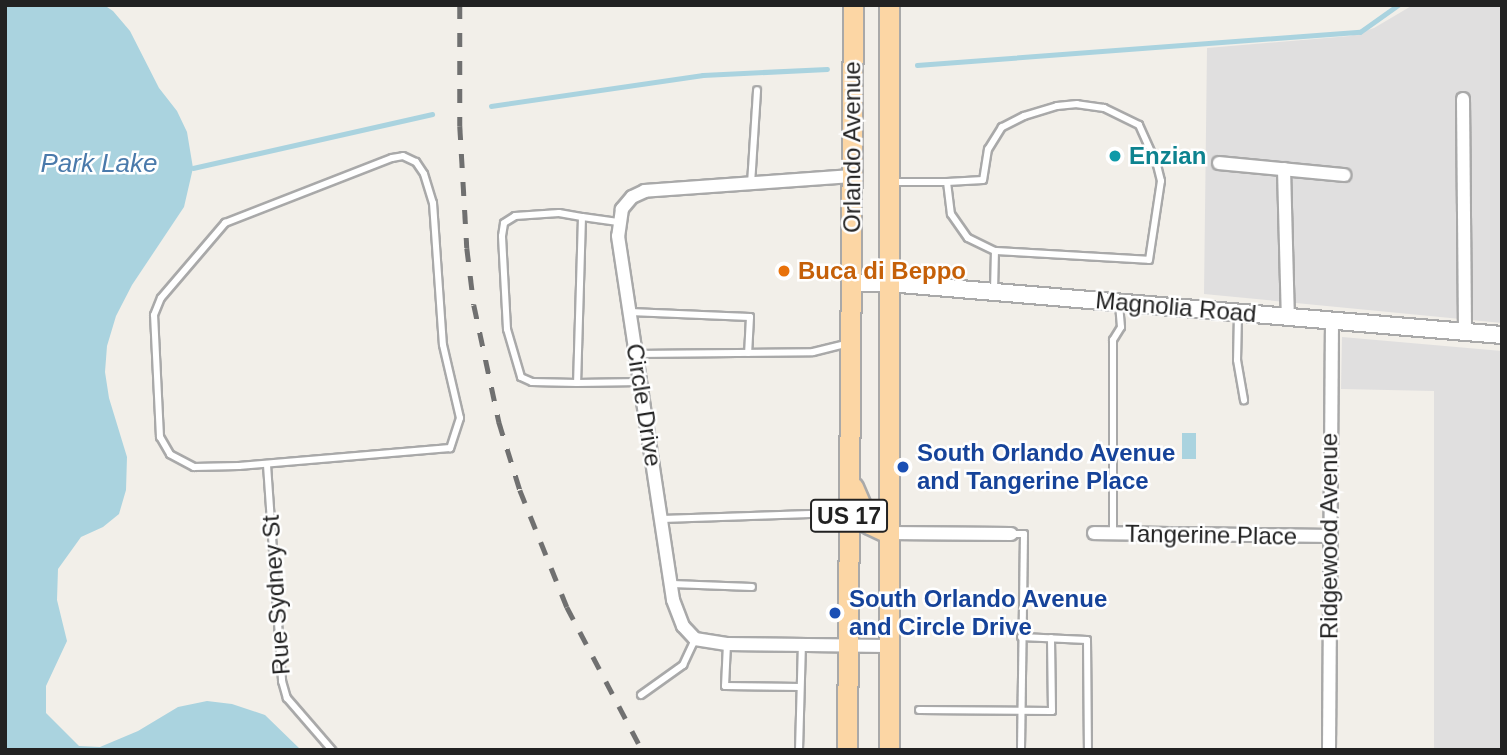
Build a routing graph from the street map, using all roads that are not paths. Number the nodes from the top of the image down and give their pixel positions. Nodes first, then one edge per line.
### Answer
1 (853, 5) edge
2 (889, 5) edge
3 (757, 90) dead end
4 (1463, 99) dead end
5 (1219, 163) dead end
6 (1284, 169) junction
7 (1344, 175) dead end
8 (852, 176) junction
9 (889, 182) junction
10 (947, 182) junction
11 (751, 184) junction
12 (582, 216) junction
13 (618, 222) junction
14 (995, 251) junction
15 (850, 283) junction
16 (889, 283) junction
17 (994, 292) junction
18 (1119, 302) junction
19 (630, 312) junction
20 (1238, 313) junction
21 (1288, 318) junction
22 (1332, 322) junction
23 (1465, 332) junction
24 (1502, 335) edge
25 (850, 342) junction
26 (748, 353) junction
27 (636, 354) junction
28 (641, 382) junction
29 (577, 383) junction
30 (1244, 400) dead end
31 (267, 465) junction
32 (849, 477) junction
33 (849, 513) junction
34 (662, 519) junction
35 (888, 533) junction
36 (1094, 533) dead end
37 (1011, 534) joint
38 (1113, 534) junction
39 (1328, 537) junction
40 (672, 584) junction
41 (752, 587) dead end
42 (1021, 637) junction
43 (1051, 638) junction
44 (695, 639) junction
45 (727, 644) junction
46 (802, 645) junction
47 (847, 645) junction
48 (887, 646) junction
49 (800, 687) junction
50 (641, 695) dead end
51 (919, 710) dead end
52 (1021, 711) junction
53 (332, 750) edge
54 (799, 750) edge
55 (847, 750) edge
56 (891, 750) edge
57 (1021, 750) edge
58 (1088, 750) edge
59 (1329, 750) edge

1 - 8 main road, Orlando Avenue / US 17
2 - 9 main road, Orlando Avenue / US 17
3 - 11 lane
4 - 23 street
5 - 6 street
6 - 7 street
6 - 21 street
8 - 11 street
8 - 15 main road, Orlando Avenue / US 17
9 - 10 lane
9 - 16 main road, Orlando Avenue / US 17
10 - 14 lane
10 - 14 lane
11 - 13 street
12 - 13 lane
12 - 29 lane
12 - 29 lane
13 - 19 street, Circle Drive
14 - 17 lane
15 - 16 street, Magnolia Road
15 - 25 main road, Orlando Avenue / US 17
16 - 17 street, Magnolia Road
16 - 35 main road, Orlando Avenue / US 17
17 - 18 street, Magnolia Road
18 - 20 street, Magnolia Road
18 - 38 lane
19 - 26 lane
19 - 27 street, Circle Drive
20 - 21 street, Magnolia Road
20 - 30 lane
21 - 22 street, Magnolia Road
22 - 23 street, Magnolia Road
22 - 39 street, Ridgewood Avenue
23 - 24 street, Magnolia Road
25 - 26 lane
25 - 32 main road, Orlando Avenue / US 17
26 - 27 lane
27 - 28 street, Circle Drive
28 - 29 lane
28 - 34 street, Circle Drive
31 - 31 lane
31 - 53 lane, Rue Sydney St
32 - 33 main road, Orlando Avenue / US 17
32 - 35 main road
33 - 34 lane
33 - 47 main road, Orlando Avenue / US 17
34 - 40 street, Circle Drive
35 - 37 street
35 - 48 main road, Orlando Avenue / US 17
36 - 38 street, Tangerine Place
37 - 42 lane
38 - 39 street, Tangerine Place
39 - 59 street, Ridgewood Avenue
40 - 41 lane
40 - 44 street, Circle Drive
42 - 43 lane
42 - 52 lane
43 - 52 lane
43 - 58 lane
44 - 45 street
44 - 50 lane
45 - 46 street
45 - 49 lane
46 - 47 street
46 - 49 lane
47 - 48 street
47 - 55 main road, Orlando Avenue / US 17
48 - 56 main road, Orlando Avenue / US 17
49 - 54 lane
51 - 52 lane
52 - 57 lane

